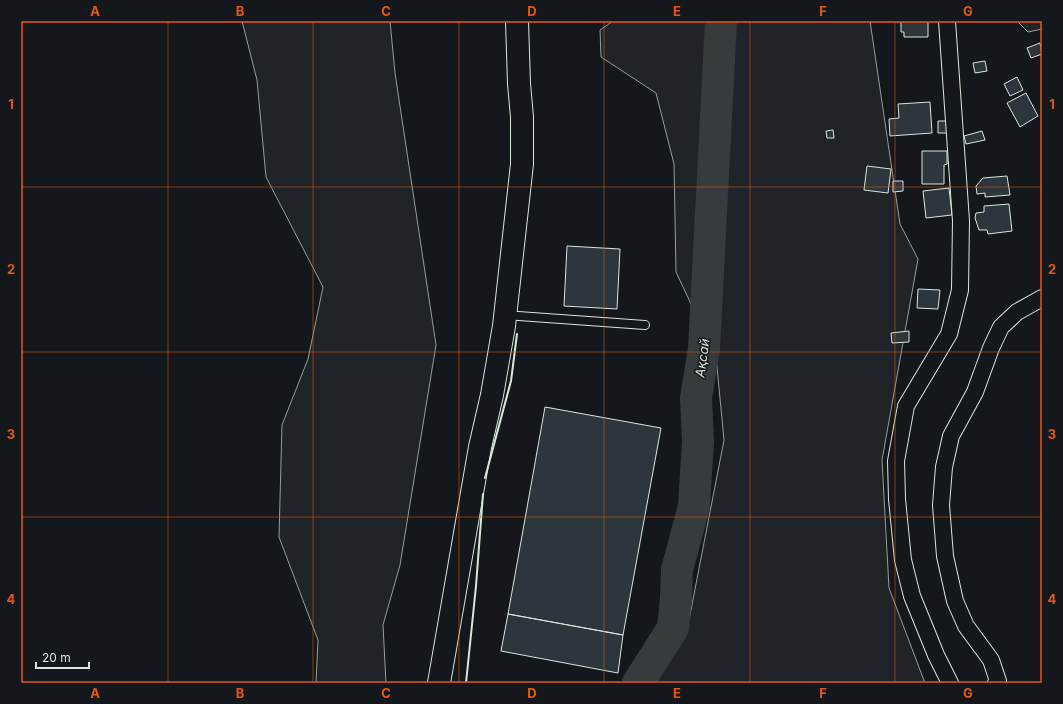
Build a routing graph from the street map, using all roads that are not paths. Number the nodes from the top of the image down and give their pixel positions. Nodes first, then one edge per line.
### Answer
1 (517, 21) edge
2 (947, 21) edge
3 (1042, 298) edge
4 (505, 315) junction
5 (645, 325) dead end
6 (439, 683) edge
7 (950, 683) edge
8 (996, 683) edge

1 - 4 street
2 - 7 street
3 - 8 street
4 - 5 lane
4 - 6 street

